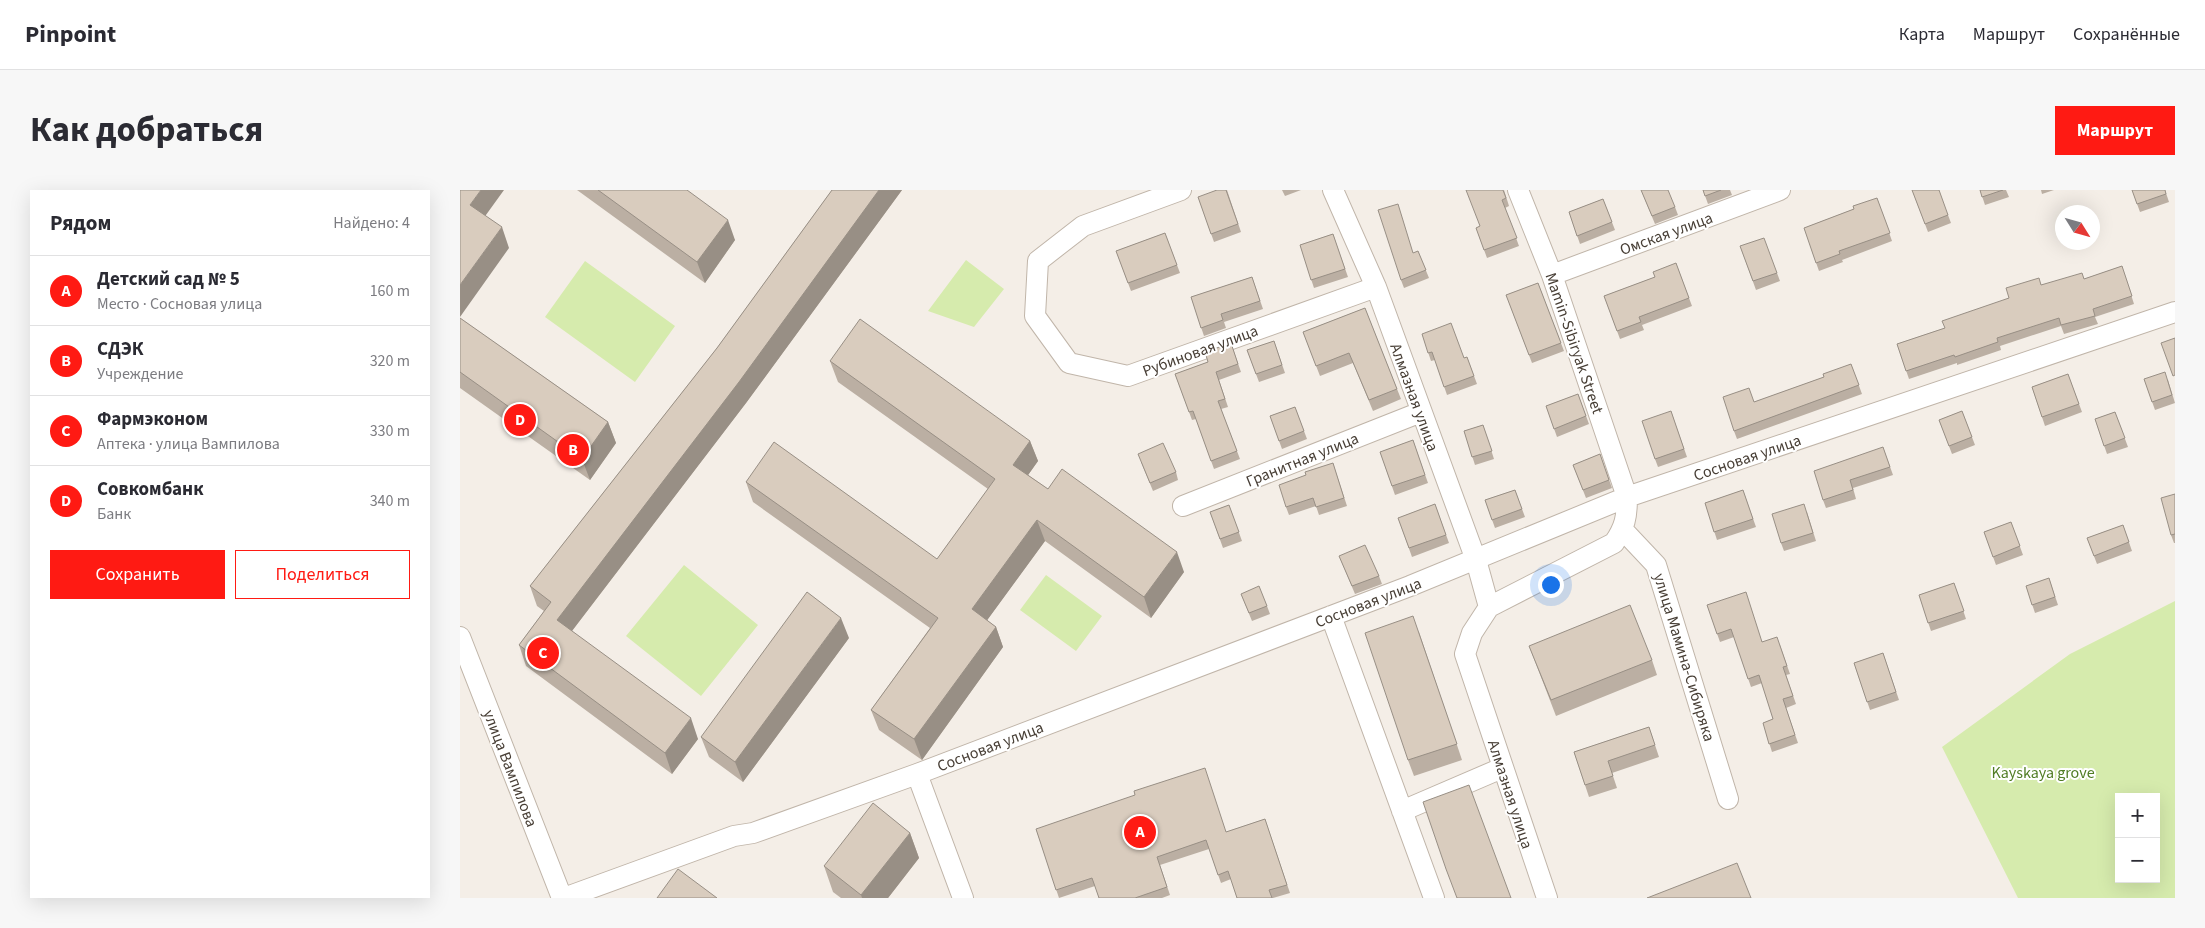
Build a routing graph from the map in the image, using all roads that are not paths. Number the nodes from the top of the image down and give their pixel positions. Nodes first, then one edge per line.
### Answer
1 (1181, 190) edge
2 (1333, 190) edge
3 (1518, 190) edge
4 (1780, 190) edge
5 (1552, 275) junction
6 (1376, 287) junction
7 (2175, 312) edge
8 (1421, 412) junction
9 (1627, 498) junction
10 (1183, 506) dead end
11 (1623, 530) junction
12 (1476, 560) junction
13 (1490, 607) junction
14 (1332, 616) junction
15 (460, 637) edge
16 (1502, 768) junction
17 (917, 774) junction
18 (1728, 799) dead end
19 (1402, 811) junction
20 (563, 898) edge
21 (964, 898) edge
22 (1434, 898) edge
23 (1547, 898) edge

1 - 6 street, Рубиновая улица
2 - 6 street, Алмазная улица
3 - 5 street, Mamin-Sibiryak Street
4 - 5 street, Омская улица
5 - 9 street, Mamin-Sibiryak Street
6 - 8 street, Алмазная улица
7 - 9 street, Сосновая улица
8 - 10 street, Гранитная улица
8 - 12 street, Алмазная улица
9 - 11 street
9 - 12 street, Сосновая улица
11 - 13 street, Алмазная улица
11 - 18 street, улица Мамина-Сибиряка
12 - 13 street, Алмазная улица
12 - 14 street, Сосновая улица
13 - 16 street, Алмазная улица
14 - 17 street, Сосновая улица
14 - 19 street
15 - 20 street, улица Вампилова
16 - 19 street
16 - 23 street, Алмазная улица
17 - 20 street, Сосновая улица
17 - 21 street
19 - 22 street

